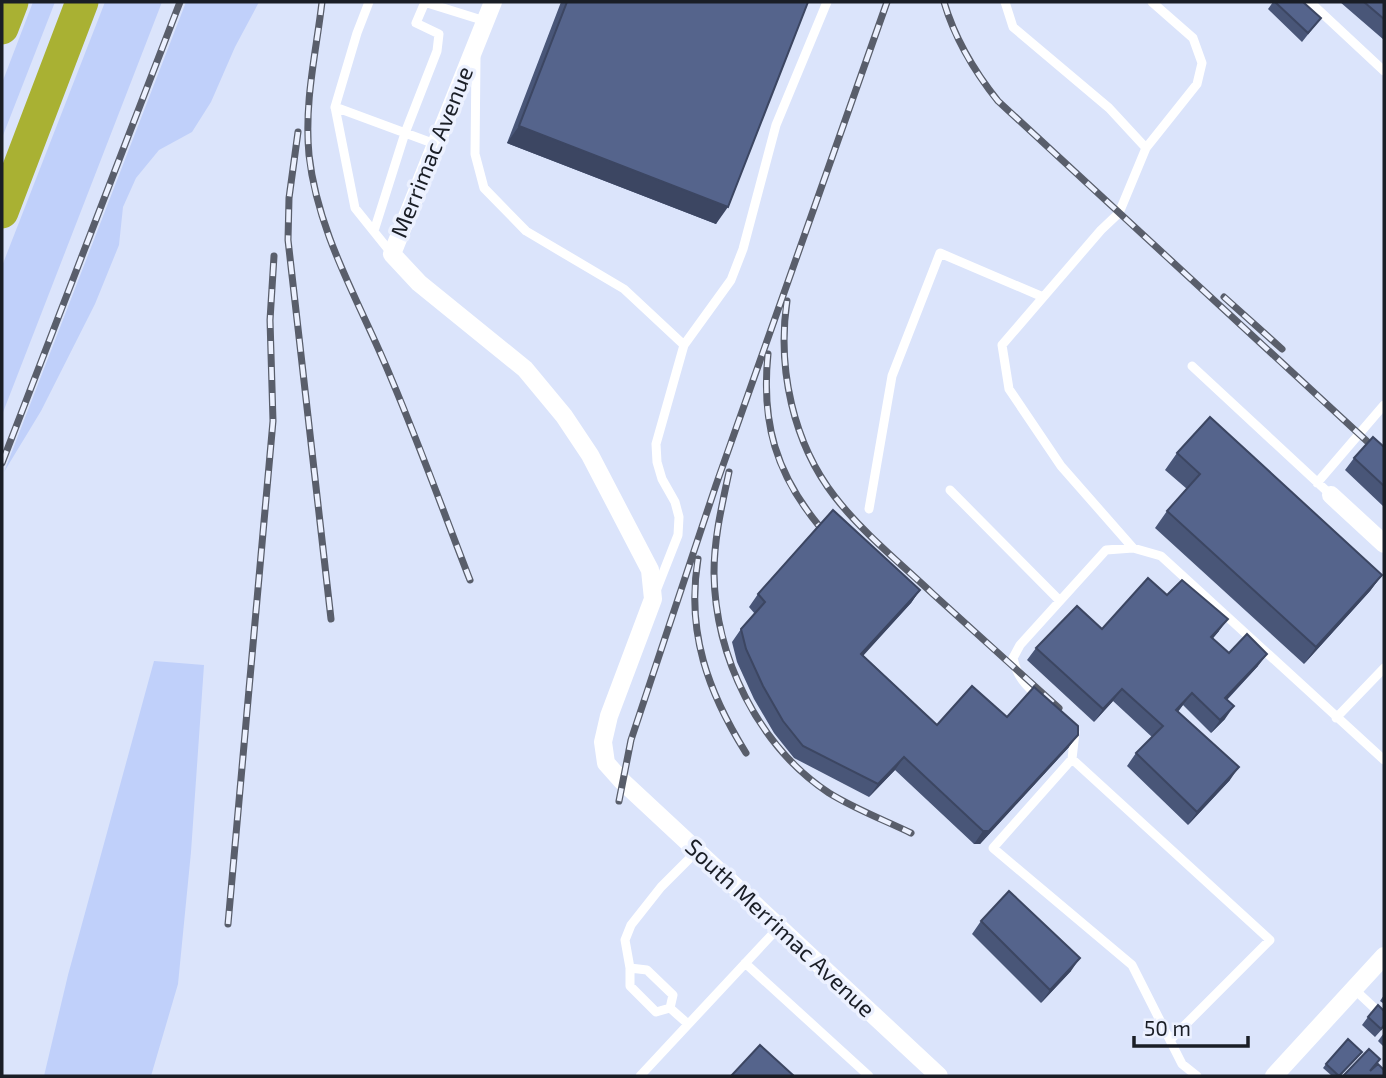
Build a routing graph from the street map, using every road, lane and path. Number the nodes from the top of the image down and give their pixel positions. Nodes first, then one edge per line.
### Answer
1 (12, 2) edge
2 (82, 2) edge
3 (369, 2) edge
4 (424, 2) edge
5 (493, 2) edge
6 (827, 2) edge
7 (1005, 2) edge
8 (1152, 2) edge
9 (1310, 2) edge
10 (485, 21) junction
11 (2, 28) edge
12 (476, 42) junction
13 (1384, 71) edge
14 (335, 107) junction
15 (405, 133) junction
16 (435, 144) junction
17 (1146, 148) junction
18 (3, 208) edge
19 (374, 231) junction
20 (392, 254) junction
21 (1043, 298) junction
22 (684, 345) junction
23 (1192, 366) dead end
24 (1384, 405) edge
25 (1317, 482) junction
26 (950, 490) dead end
27 (1331, 495) joint
28 (869, 509) dead end
29 (1384, 544) edge
30 (1133, 548) junction
31 (653, 599) junction
32 (1060, 601) junction
33 (1384, 668) edge
34 (1048, 707) edge
35 (1336, 718) junction
36 (1066, 724) edge
37 (1072, 759) junction
38 (1384, 760) edge
39 (697, 851) junction
40 (779, 927) junction
41 (1384, 956) edge
42 (745, 963) junction
43 (630, 968) junction
44 (1354, 989) junction
45 (670, 1008) junction
46 (1384, 1017) edge
47 (688, 1024) junction
48 (1170, 1040) junction
49 (1278, 1075) edge
50 (640, 1076) edge
51 (869, 1076) edge
52 (939, 1076) edge
53 (1197, 1076) edge

1 - 11 highway
2 - 18 highway
3 - 14 lane
4 - 10 lane
4 - 15 lane
5 - 10 street, Merrimac Avenue
6 - 22 lane
7 - 17 lane
8 - 17 lane
9 - 13 lane
10 - 12 street, Merrimac Avenue
12 - 16 street, Merrimac Avenue
12 - 22 lane
14 - 15 lane
14 - 19 lane
15 - 16 lane
15 - 19 lane
16 - 20 street, Merrimac Avenue
17 - 21 lane
19 - 20 lane
20 - 31 street, Merrimac Avenue
21 - 28 lane
21 - 30 lane
22 - 31 lane
23 - 25 lane
24 - 25 lane
25 - 27 lane
26 - 32 lane
27 - 29 street
30 - 32 lane
30 - 35 lane
31 - 39 street, South Merrimac Avenue
32 - 34 lane
33 - 35 lane
35 - 38 lane
36 - 37 lane
37 - 48 lane
37 - 48 lane
39 - 40 street, South Merrimac Avenue
39 - 43 lane
40 - 42 lane
40 - 52 street, South Merrimac Avenue
41 - 44 street
42 - 47 lane
42 - 51 lane
43 - 45 lane
43 - 45 lane
44 - 46 lane
44 - 49 street
45 - 47 lane
47 - 50 lane
48 - 53 lane

